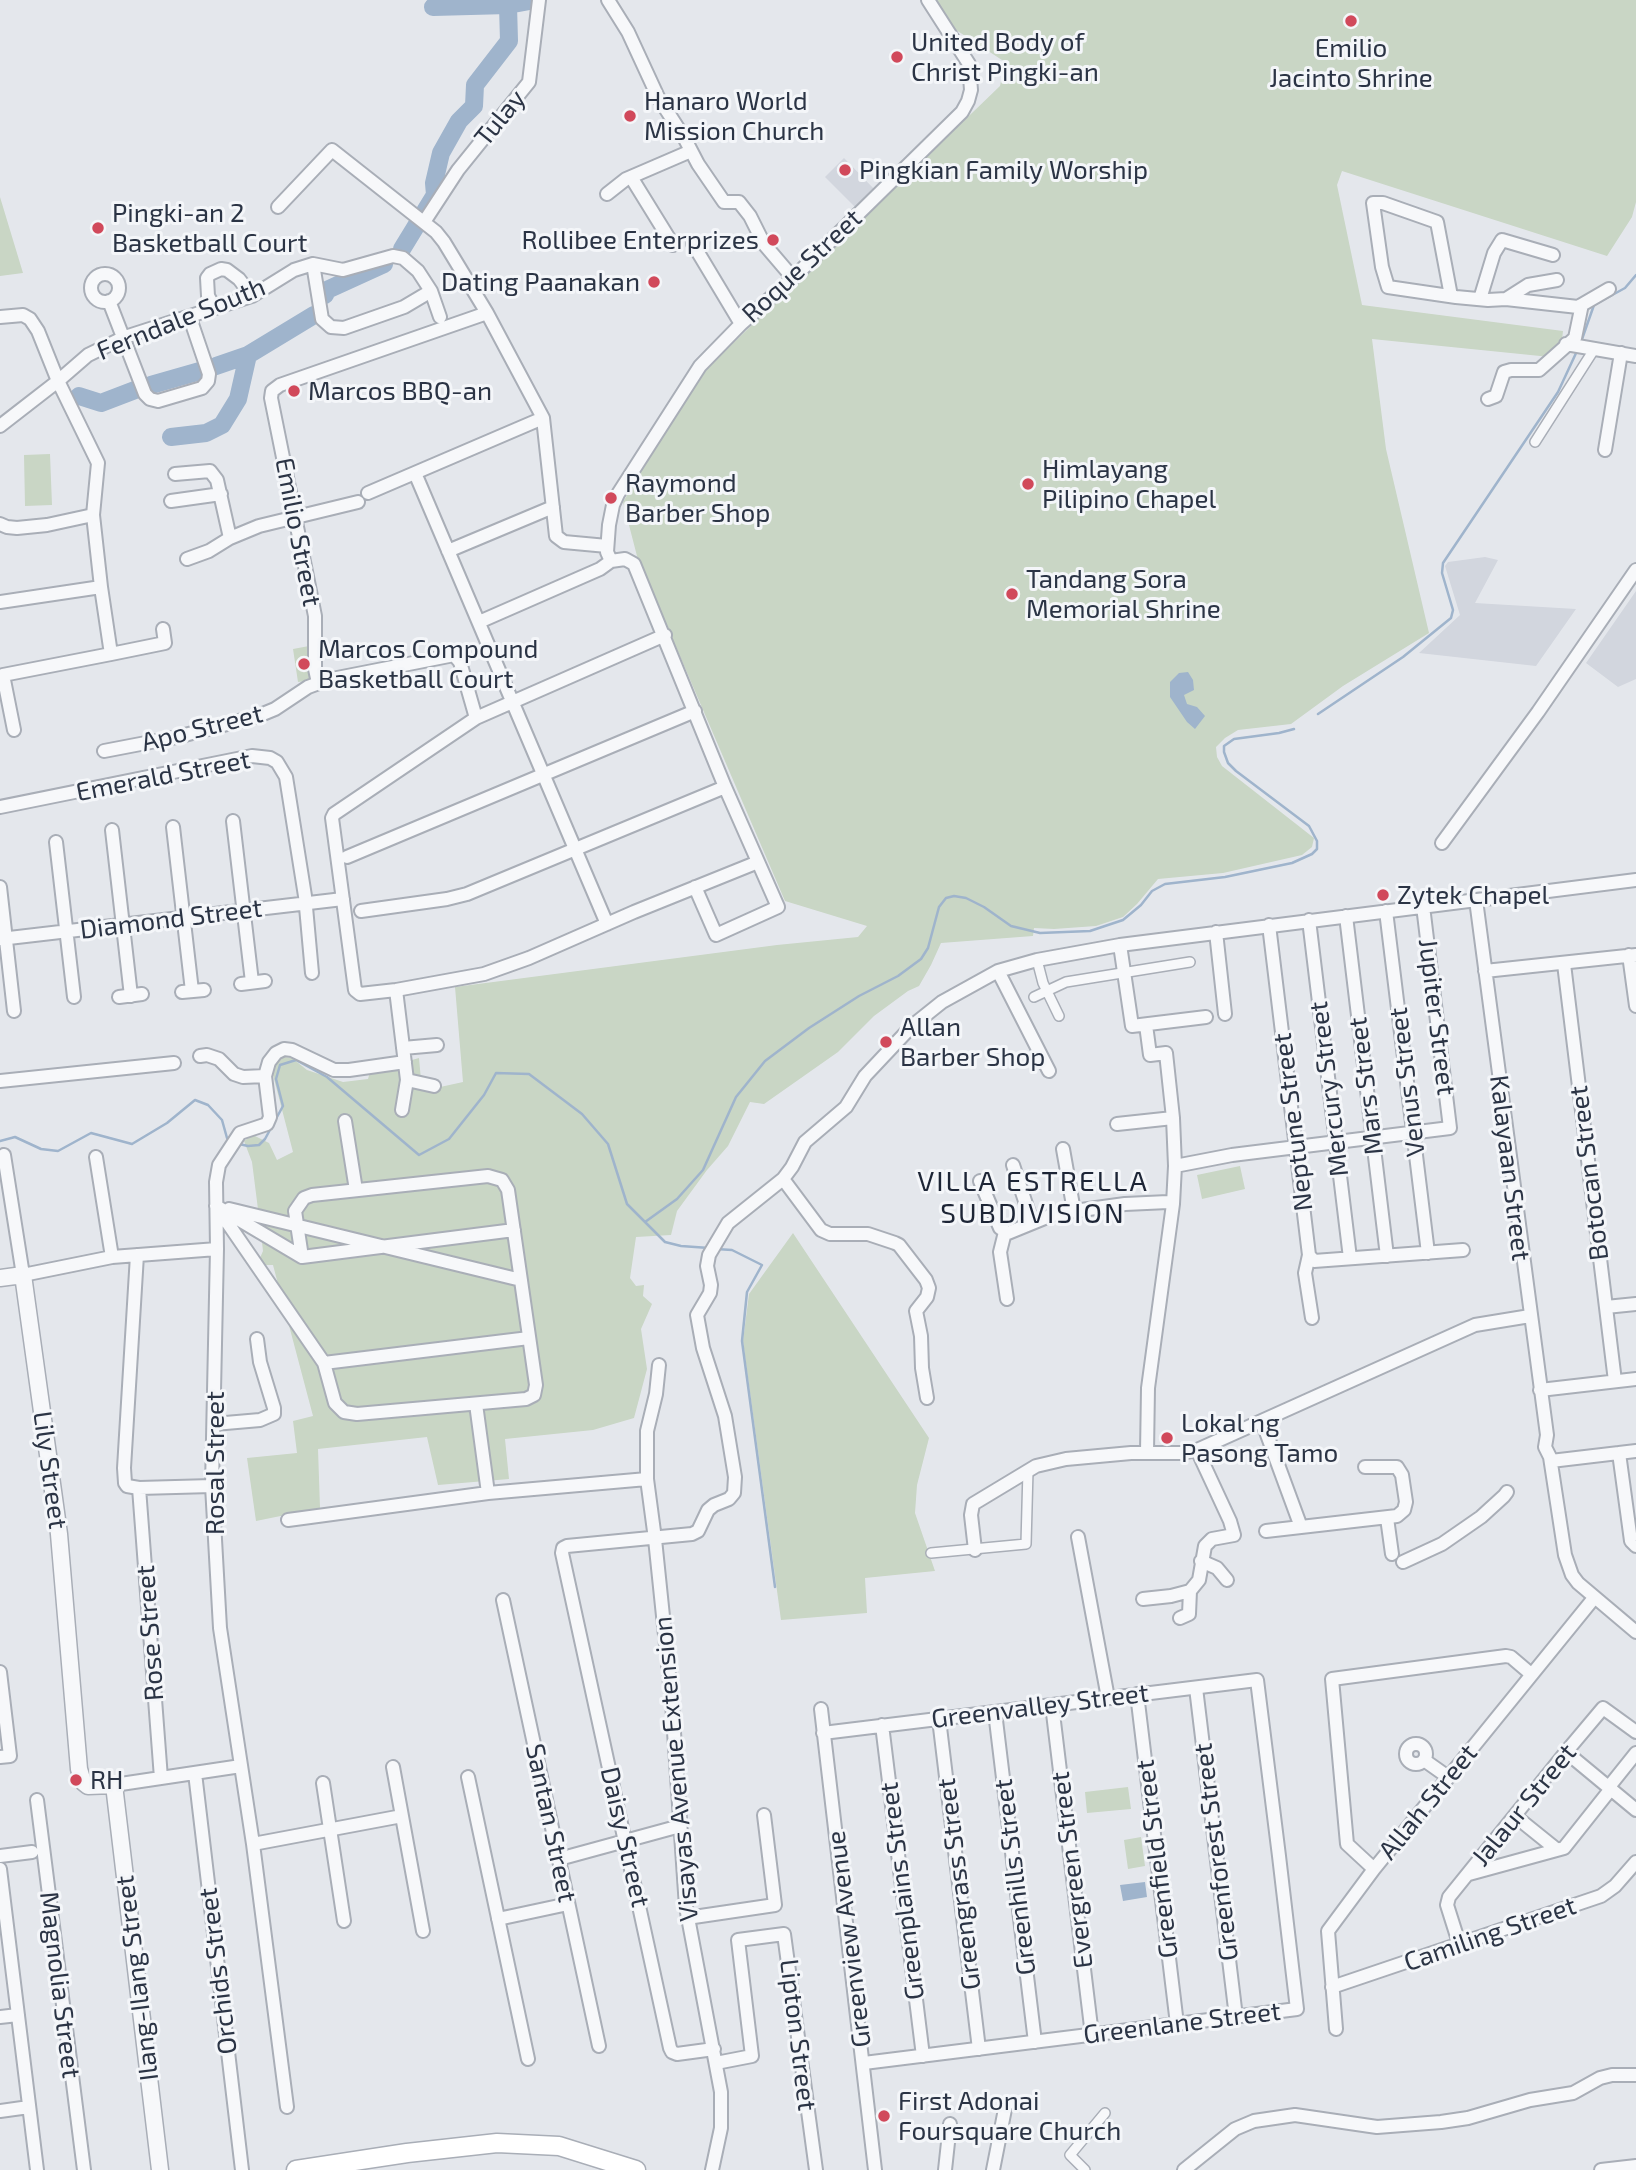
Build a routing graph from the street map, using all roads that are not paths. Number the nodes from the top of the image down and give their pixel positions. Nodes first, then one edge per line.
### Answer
1 (539, 0) edge
2 (608, 0) edge
3 (928, 0) edge
4 (691, 150) junction
5 (631, 177) junction
6 (607, 194) dead end
7 (278, 207) dead end
8 (424, 222) junction
9 (693, 244) dead end
10 (673, 245) dead end
11 (1553, 256) dead end
12 (313, 264) junction
13 (793, 278) junction
14 (1557, 280) dead end
15 (1609, 289) dead end
16 (431, 291) junction
17 (251, 296) junction
18 (1451, 296) junction
19 (1480, 299) junction
20 (1506, 299) junction
21 (109, 301) dead end
22 (1578, 307) junction
23 (215, 308) junction
24 (487, 313) junction
25 (0, 317) edge
26 (190, 317) junction
27 (440, 317) dead end
28 (741, 324) junction
29 (125, 338) junction
30 (1581, 346) junction
31 (1621, 353) junction
32 (1636, 356) edge
33 (58, 381) junction
34 (1489, 399) dead end
35 (544, 418) junction
36 (0, 426) edge
37 (1535, 442) dead end
38 (1605, 450) dead end
39 (415, 473) junction
40 (175, 474) dead end
41 (221, 494) junction
42 (172, 501) dead end
43 (552, 507) junction
44 (93, 515) junction
45 (295, 517) junction
46 (0, 524) edge
47 (230, 538) junction
48 (607, 546) junction
49 (449, 551) junction
50 (187, 559) dead end
51 (611, 561) junction
52 (1636, 570) edge
53 (101, 587) junction
54 (0, 603) edge
55 (479, 622) junction
56 (163, 629) dead end
57 (665, 635) junction
58 (111, 654) junction
59 (2, 675) edge
60 (318, 683) junction
61 (512, 701) junction
62 (695, 711) junction
63 (477, 718) junction
64 (14, 730) dead end
65 (104, 751) dead end
66 (544, 775) junction
67 (725, 787) junction
68 (0, 807) edge
69 (233, 821) dead end
70 (173, 827) dead end
71 (112, 830) dead end
72 (56, 842) dead end
73 (1442, 843) dead end
74 (575, 849) junction
75 (347, 857) dead end
76 (758, 862) junction
77 (1636, 880) edge
78 (0, 887) edge
79 (695, 887) junction
80 (342, 899) junction
81 (1476, 900) junction
82 (306, 903) junction
83 (1423, 906) junction
84 (244, 911) junction
85 (362, 911) dead end
86 (1386, 911) junction
87 (1346, 916) junction
88 (183, 918) junction
89 (1309, 920) junction
90 (607, 924) junction
91 (123, 925) junction
92 (1269, 925) junction
93 (66, 931) junction
94 (1216, 932) junction
95 (3, 939) edge
96 (1120, 945) junction
97 (1633, 955) edge
98 (1037, 960) junction
99 (1190, 962) dead end
100 (1564, 964) junction
101 (998, 971) junction
102 (1485, 971) junction
103 (1124, 972) junction
104 (312, 973) dead end
105 (252, 982) dead end
106 (399, 989) junction
107 (1046, 990) junction
108 (193, 991) dead end
109 (131, 996) dead end
110 (74, 997) dead end
111 (1034, 998) dead end
112 (1636, 1006) edge
113 (14, 1011) dead end
114 (1225, 1014) dead end
115 (1059, 1016) dead end
116 (1206, 1017) dead end
117 (1146, 1025) junction
118 (437, 1045) dead end
119 (403, 1048) junction
120 (200, 1056) dead end
121 (405, 1062) junction
122 (174, 1063) dead end
123 (1049, 1071) dead end
124 (265, 1076) junction
125 (407, 1080) junction
126 (0, 1081) edge
127 (434, 1086) dead end
128 (402, 1110) dead end
129 (1173, 1118) junction
130 (345, 1121) dead end
131 (1118, 1124) dead end
132 (1413, 1133) junction
133 (1373, 1138) junction
134 (1336, 1143) junction
135 (1296, 1147) junction
136 (1063, 1149) dead end
137 (4, 1156) dead end
138 (96, 1157) dead end
139 (1013, 1165) dead end
140 (1175, 1166) junction
141 (783, 1179) junction
142 (980, 1181) dead end
143 (356, 1190) junction
144 (1173, 1204) junction
145 (216, 1206) junction
146 (1074, 1211) junction
147 (1032, 1222) junction
148 (514, 1230) junction
149 (1005, 1232) junction
150 (218, 1249) junction
151 (1464, 1250) dead end
152 (1428, 1253) junction
153 (137, 1255) junction
154 (1309, 1255) junction
155 (112, 1256) junction
156 (1387, 1256) junction
157 (302, 1257) junction
158 (1350, 1258) junction
159 (23, 1275) junction
160 (0, 1278) edge
161 (521, 1280) junction
162 (1007, 1298) dead end
163 (1636, 1304) edge
164 (1606, 1307) junction
165 (1530, 1316) junction
166 (1312, 1318) dead end
167 (529, 1338) junction
168 (257, 1339) dead end
169 (324, 1363) junction
170 (659, 1365) dead end
171 (1636, 1379) edge
172 (1615, 1381) junction
173 (1540, 1390) junction
174 (927, 1398) dead end
175 (476, 1404) junction
176 (1262, 1422) junction
177 (214, 1424) junction
178 (1197, 1450) junction
179 (1636, 1451) edge
180 (1147, 1452) junction
181 (1619, 1453) junction
182 (1550, 1459) junction
183 (1365, 1467) dead end
184 (1028, 1470) junction
185 (647, 1479) junction
186 (212, 1486) junction
187 (139, 1488) junction
188 (1507, 1492) dead end
189 (488, 1493) junction
190 (1632, 1515) edge
191 (1387, 1518) junction
192 (288, 1520) dead end
193 (1301, 1527) junction
194 (1266, 1531) dead end
195 (1078, 1537) dead end
196 (655, 1539) junction
197 (1636, 1546) edge
198 (975, 1550) junction
199 (932, 1553) dead end
200 (1201, 1561) junction
201 (1227, 1580) dead end
202 (1189, 1591) junction
203 (1594, 1598) junction
204 (1143, 1599) dead end
205 (503, 1600) dead end
206 (1180, 1618) dead end
207 (1636, 1632) edge
208 (0, 1672) edge
209 (1531, 1674) junction
210 (0, 1679) edge
211 (1257, 1680) joint
212 (1196, 1688) junction
213 (1137, 1694) junction
214 (1108, 1698) junction
215 (1052, 1705) junction
216 (821, 1709) dead end
217 (995, 1712) junction
218 (3, 1716) edge
219 (939, 1718) junction
220 (882, 1726) junction
221 (824, 1732) junction
222 (1636, 1732) edge
223 (1566, 1752) junction
224 (1636, 1753) edge
225 (0, 1757) edge
226 (1424, 1760) dead end
227 (241, 1766) junction
228 (393, 1767) dead end
229 (195, 1773) junction
230 (468, 1777) dead end
231 (1448, 1777) junction
232 (161, 1778) junction
233 (323, 1783) dead end
234 (114, 1785) junction
235 (1609, 1789) junction
236 (37, 1800) dead end
237 (1636, 1810) edge
238 (764, 1815) dead end
239 (402, 1816) junction
240 (1516, 1816) junction
241 (680, 1826) junction
242 (331, 1829) junction
243 (626, 1841) junction
244 (253, 1843) junction
245 (1556, 1849) junction
246 (32, 1852) dead end
247 (0, 1856) edge
248 (559, 1859) junction
249 (1636, 1862) edge
250 (0, 1869) edge
251 (1374, 1869) junction
252 (1469, 1874) junction
253 (568, 1904) junction
254 (687, 1918) junction
255 (498, 1919) junction
256 (344, 1921) dead end
257 (423, 1931) dead end
258 (1459, 1943) junction
259 (4, 1947) edge
260 (1332, 1987) junction
261 (18, 2015) junction
262 (0, 2017) edge
263 (1236, 2017) junction
264 (1177, 2024) junction
265 (1336, 2029) dead end
266 (1092, 2035) junction
267 (1035, 2042) junction
268 (599, 2046) dead end
269 (714, 2049) junction
270 (979, 2049) junction
271 (923, 2056) junction
272 (528, 2059) dead end
273 (716, 2063) junction
274 (864, 2063) junction
275 (1636, 2075) edge
276 (1009, 2103) dead end
277 (29, 2107) junction
278 (287, 2107) dead end
279 (0, 2111) edge
280 (1105, 2113) dead end
281 (950, 2124) dead end
282 (1628, 2168) edge
283 (37, 2170) edge
284 (84, 2170) edge
285 (160, 2170) edge
286 (242, 2170) edge
287 (296, 2170) edge
288 (636, 2170) edge
289 (712, 2170) edge
290 (816, 2170) edge
291 (875, 2170) edge
292 (945, 2170) edge
293 (993, 2170) edge
294 (1085, 2170) edge
295 (1184, 2170) edge
296 (1601, 2170) edge

1 - 8 street, Tulay
2 - 4 street
3 - 13 street, Roque Street
4 - 5 street
4 - 13 street
5 - 6 street
5 - 10 street
7 - 8 street
8 - 24 street
9 - 28 street
11 - 19 street
12 - 16 street
12 - 16 street
12 - 17 street, Ferndale South
13 - 28 street, Roque Street
14 - 20 street
15 - 22 street
16 - 27 street
17 - 23 street, Ferndale South
17 - 23 street
18 - 18 street
18 - 19 street
19 - 20 street
20 - 22 street
21 - 29 street
22 - 30 street
23 - 26 street, Ferndale South
24 - 35 street
24 - 45 street, Emilio Street
25 - 33 street
26 - 29 street, Ferndale South
26 - 29 street
28 - 48 street, Roque Street
29 - 33 street, Ferndale South
30 - 31 street
30 - 34 street
30 - 37 street
31 - 32 street
31 - 38 street
33 - 36 street, Ferndale South
33 - 44 street
35 - 39 street
35 - 43 street
39 - 45 street
39 - 49 street
40 - 41 street
41 - 42 street
41 - 47 street
43 - 48 street
43 - 49 street
44 - 46 street
44 - 53 street
45 - 47 street
45 - 60 street, Emilio Street
47 - 50 street
48 - 51 street
49 - 55 street
51 - 55 street
51 - 57 street
52 - 73 street
53 - 54 street
53 - 58 street
55 - 61 street
56 - 58 street
57 - 61 street
57 - 62 street
58 - 59 street
59 - 64 street
60 - 63 street, Apo Street
60 - 65 street, Apo Street
61 - 63 street
61 - 66 street
62 - 66 street
62 - 67 street
63 - 80 street
66 - 74 street
66 - 75 street
67 - 74 street
67 - 76 street
68 - 82 street, Emerald Street
69 - 84 street
70 - 88 street
71 - 91 street
72 - 93 street
74 - 85 street
74 - 90 street
76 - 79 street
76 - 79 street
77 - 81 street
78 - 95 street
79 - 90 street
80 - 82 street, Diamond Street
80 - 106 street
81 - 83 street
81 - 102 street, Kalayaan Street
82 - 84 street, Diamond Street
82 - 104 street, Emerald Street
83 - 86 street
83 - 132 street, Jupiter Street
84 - 88 street, Diamond Street
84 - 105 street
86 - 87 street
86 - 132 street, Venus Street
87 - 89 street
87 - 133 street, Mars Street
88 - 91 street, Diamond Street
88 - 108 street
89 - 92 street
89 - 134 street, Mercury Street
90 - 106 street
91 - 93 street, Diamond Street
91 - 109 street
92 - 94 street
92 - 135 street, Neptune Street
93 - 95 street, Diamond Street
93 - 110 street
94 - 96 street
94 - 114 street
95 - 113 street
96 - 98 street
96 - 103 street
97 - 100 street
97 - 112 street
98 - 101 street
98 - 107 street
99 - 103 street
100 - 102 street
100 - 164 street, Botocan Street
101 - 123 street
101 - 141 street
102 - 165 street, Kalayaan Street
103 - 107 street
103 - 117 street
106 - 119 street
107 - 111 street
107 - 115 street
116 - 117 street
117 - 129 street
118 - 119 street
119 - 121 street
120 - 124 street
121 - 124 street
121 - 125 street
122 - 126 street
124 - 145 street, Rosal Street
125 - 127 street
125 - 128 street
129 - 131 street
129 - 140 street
130 - 143 street
132 - 133 street
132 - 152 street, Venus Street
133 - 134 street
133 - 156 street, Mars Street
134 - 135 street
134 - 158 street, Mercury Street
135 - 140 street
135 - 154 street, Neptune Street
136 - 146 street
137 - 159 street, Lily Street
138 - 155 street
139 - 147 street
140 - 144 street
141 - 174 street
141 - 196 street
142 - 149 street
143 - 148 street
143 - 157 street
144 - 146 street
144 - 180 street
145 - 150 street, Rosal Street
145 - 157 street
145 - 161 street
145 - 169 street
146 - 147 street
147 - 149 street
148 - 157 street
148 - 161 street
149 - 162 street
150 - 153 street
150 - 177 street, Rosal Street
151 - 152 street
152 - 156 street
153 - 155 street
153 - 187 street
154 - 158 street
154 - 166 street, Neptune Street
155 - 159 street
156 - 158 street
159 - 160 street
159 - 234 street, Lily Street
161 - 167 street
163 - 164 street
164 - 172 street, Botocan Street
165 - 173 street, Kalayaan Street
165 - 176 street
167 - 169 street
167 - 175 street
168 - 177 street
169 - 175 street
170 - 185 street, Visayas Avenue Extension
171 - 172 street
172 - 173 street
173 - 182 street, Kalayaan Street
175 - 189 street
176 - 178 street
176 - 193 street
177 - 186 street, Rosal Street
178 - 180 street
178 - 200 street
179 - 181 street
180 - 184 street
181 - 182 street
181 - 190 street
182 - 203 street, Kalayaan Street
183 - 191 street
184 - 198 street
184 - 198 street
185 - 189 street
185 - 196 street, Visayas Avenue Extension
186 - 187 street
186 - 227 street, Rosal Street
187 - 232 street, Rose Street
188 - 191 street
189 - 192 street
190 - 197 street
191 - 193 street
193 - 194 street
195 - 214 street
196 - 241 street, Visayas Avenue Extension
196 - 243 street, Daisy Street
198 - 199 street
200 - 201 street
200 - 202 street
202 - 204 street
202 - 206 street
203 - 207 street, Kalayaan Street
203 - 209 street, Allah Street
205 - 248 street, Santan Street
208 - 210 street
209 - 231 street, Allah Street
209 - 251 street
210 - 218 street
211 - 212 street, Greenvalley Street
211 - 263 street, Greenlane Street
212 - 213 street, Greenvalley Street
212 - 263 street, Greenforest Street
213 - 214 street, Greenvalley Street
213 - 264 street, Greenfield Street
214 - 215 street, Greenvalley Street
215 - 217 street, Greenvalley Street
215 - 266 street, Evergreen Street
216 - 221 street, Greenview Avenue
217 - 219 street, Greenvalley Street
217 - 267 street, Greenhills Street
218 - 225 street
219 - 220 street, Greenvalley Street
219 - 270 street, Greengrass Street
220 - 221 street, Greenvalley Street
220 - 271 street, Greenplains Street
221 - 274 street, Greenview Avenue
222 - 223 street, Jalaur Street
223 - 235 street
223 - 240 street, Jalaur Street
224 - 235 street
226 - 231 street
227 - 229 street
227 - 244 street, Rosal Street
228 - 239 street
229 - 232 street
229 - 286 street, Orchids Street
230 - 255 street
231 - 251 street, Allah Street
232 - 234 street
233 - 242 street
234 - 285 street, Ilang-Ilang Street
235 - 237 street
235 - 245 street
236 - 284 street, Magnolia Street
238 - 254 street
239 - 242 street
239 - 257 street
240 - 245 street
240 - 252 street, Jalaur Street
241 - 243 street
241 - 254 street, Visayas Avenue Extension
242 - 244 street
242 - 256 street
243 - 248 street
243 - 269 street, Daisy Street
244 - 278 street, Rosal Street
245 - 252 street
246 - 247 street
248 - 253 street, Santan Street
249 - 258 street, Camiling Street
250 - 259 street
251 - 260 street, Allah Street
252 - 258 street, Jalaur Street
253 - 255 street
253 - 268 street, Santan Street
254 - 269 street, Visayas Avenue Extension
255 - 272 street
258 - 260 street, Camiling Street
259 - 261 street
260 - 265 street, Allah Street
261 - 262 street
261 - 277 street
263 - 264 street, Greenlane Street
264 - 266 street, Greenlane Street
266 - 267 street, Greenlane Street
267 - 270 street, Greenlane Street
269 - 273 street, Visayas Avenue Extension
270 - 271 street, Greenlane Street
271 - 274 street, Greenlane Street
273 - 289 street, Visayas Avenue Extension
273 - 290 street, Lipton Street
274 - 291 street, Greenview Avenue
275 - 295 street
276 - 293 street
277 - 279 street
277 - 283 street
280 - 294 street
281 - 292 street
282 - 296 street
287 - 288 main road

